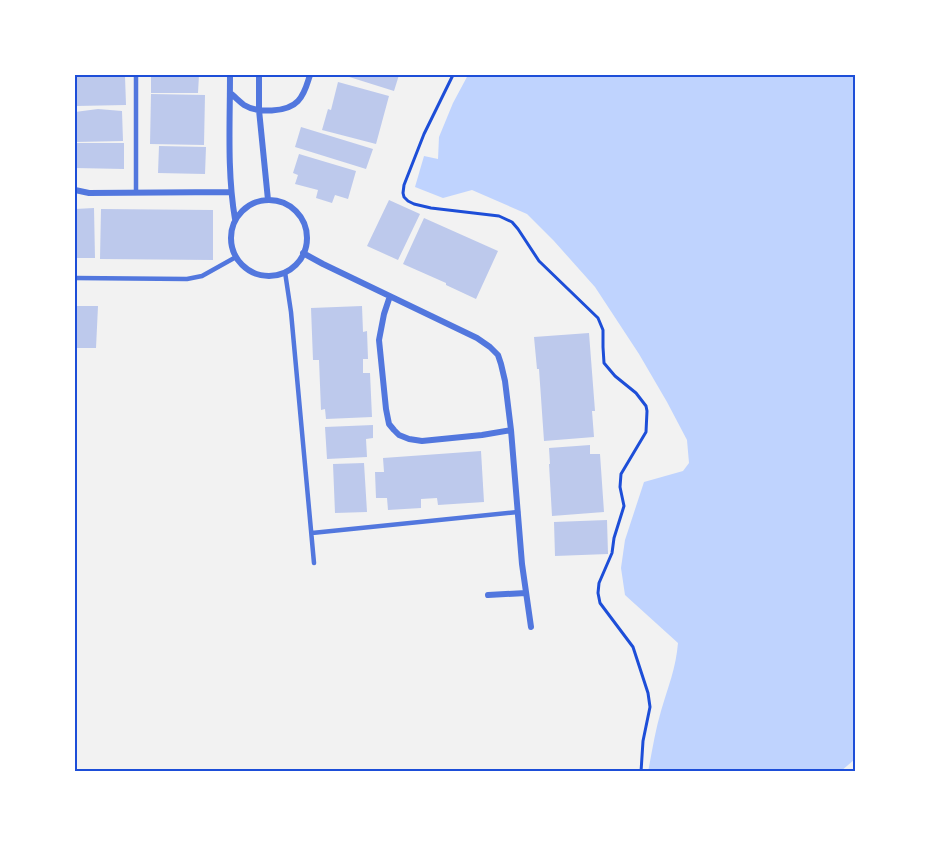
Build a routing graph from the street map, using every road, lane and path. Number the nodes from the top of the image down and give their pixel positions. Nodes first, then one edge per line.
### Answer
1 (136, 75) edge
2 (230, 75) edge
3 (260, 75) edge
4 (310, 75) edge
5 (453, 75) edge
6 (230, 93) junction
7 (259, 110) junction
8 (75, 190) edge
9 (136, 192) junction
10 (231, 192) junction
11 (268, 200) junction
12 (235, 219) junction
13 (303, 253) junction
14 (236, 257) junction
15 (285, 272) junction
16 (75, 278) edge
17 (390, 296) junction
18 (512, 430) junction
19 (518, 512) junction
20 (312, 533) junction
21 (314, 563) dead end
22 (526, 593) junction
23 (488, 596) dead end
24 (531, 627) dead end
25 (641, 772) edge

1 - 9 lane
2 - 6 street
3 - 7 street
4 - 7 street
5 - 25 path
6 - 7 street
6 - 10 street
7 - 11 street
8 - 9 street
9 - 10 street
10 - 12 street
11 - 12 street
11 - 13 street
12 - 14 street
13 - 15 street
13 - 17 street
14 - 15 street
14 - 16 lane
15 - 20 lane
17 - 18 street
17 - 18 street
18 - 19 street
19 - 20 lane
19 - 22 street
20 - 21 lane
22 - 23 street
22 - 24 street

